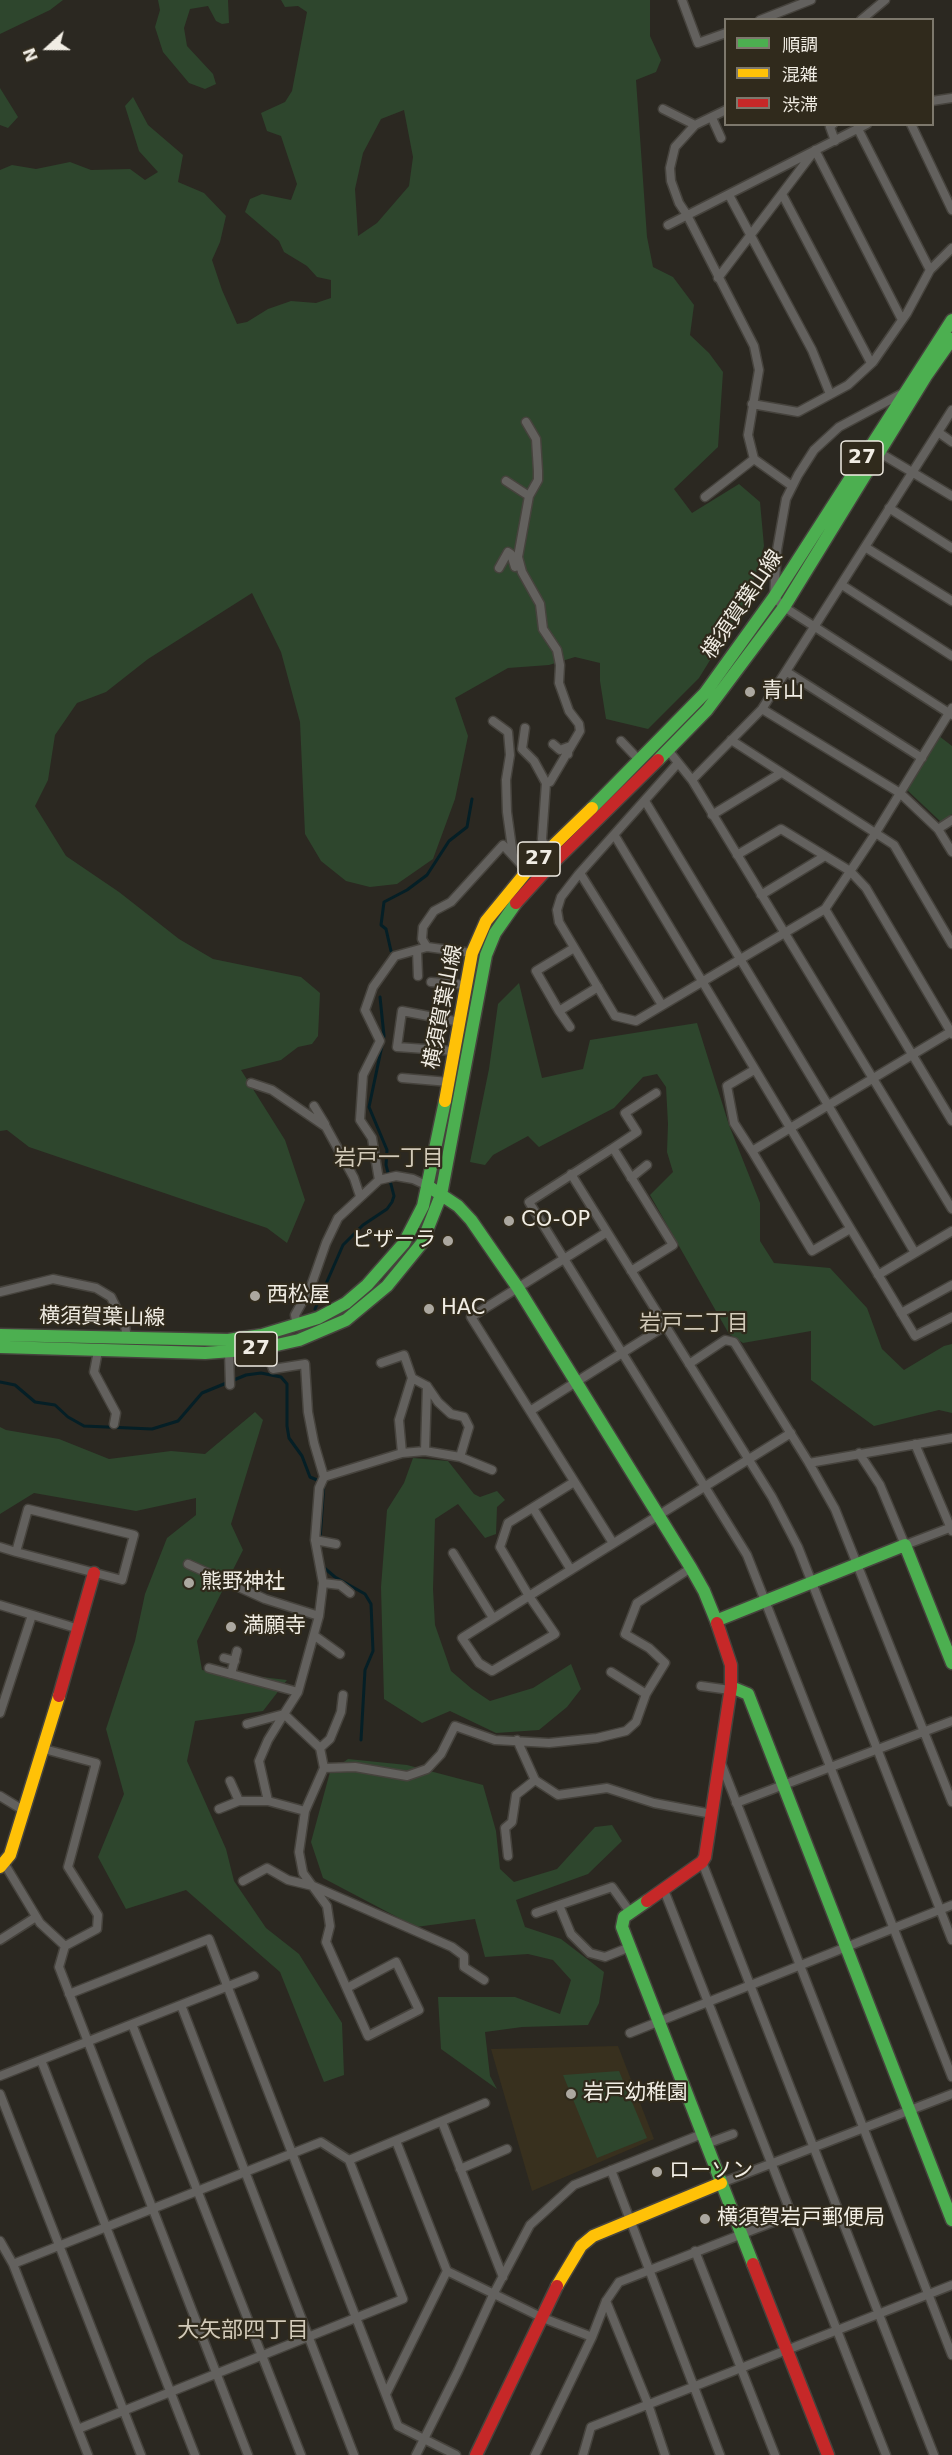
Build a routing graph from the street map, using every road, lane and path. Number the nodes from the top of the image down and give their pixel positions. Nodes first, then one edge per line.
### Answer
1 (682, 0) edge
2 (811, 0) edge
3 (885, 0) edge
4 (765, 18) edge
5 (863, 18) edge
6 (724, 34) edge
7 (952, 98) edge
8 (934, 101) edge
9 (663, 109) dead end
10 (724, 111) edge
11 (712, 118) junction
12 (695, 126) junction
13 (831, 126) edge
14 (912, 126) edge
15 (863, 127) edge
16 (721, 138) dead end
17 (835, 141) junction
18 (815, 150) junction
19 (782, 194) junction
20 (729, 195) junction
21 (952, 210) edge
22 (687, 215) junction
23 (668, 225) dead end
24 (750, 235) junction
25 (952, 248) edge
26 (930, 270) junction
27 (718, 278) junction
28 (901, 318) junction
29 (952, 320) edge
30 (952, 339) edge
31 (871, 363) junction
32 (904, 392) junction
33 (830, 394) junction
34 (752, 405) junction
35 (952, 410) edge
36 (526, 422) dead end
37 (938, 432) junction
38 (952, 442) edge
39 (880, 453) junction
40 (754, 459) junction
41 (911, 473) junction
42 (506, 481) dead end
43 (792, 486) junction
44 (529, 496) junction
45 (952, 496) edge
46 (705, 497) dead end
47 (889, 508) junction
48 (865, 547) junction
49 (952, 548) edge
50 (500, 568) dead end
51 (522, 572) junction
52 (842, 585) junction
53 (774, 597) junction
54 (952, 601) edge
55 (784, 607) junction
56 (815, 628) junction
57 (952, 656) edge
58 (787, 672) junction
59 (762, 709) junction
60 (951, 712) edge
61 (493, 721) dead end
62 (525, 728) dead end
63 (731, 740) junction
64 (621, 741) dead end
65 (553, 744) dead end
66 (668, 750) junction
67 (568, 755) junction
68 (922, 758) junction
69 (640, 761) junction
70 (678, 763) junction
71 (781, 773) junction
72 (692, 780) junction
73 (546, 783) junction
74 (900, 793) junction
75 (645, 801) junction
76 (712, 815) junction
77 (952, 820) edge
78 (939, 829) junction
79 (875, 834) junction
80 (615, 836) junction
81 (546, 852) junction
82 (952, 852) edge
83 (513, 855) junction
84 (737, 855) junction
85 (825, 856) junction
86 (527, 871) junction
87 (850, 871) junction
88 (580, 873) junction
89 (761, 895) junction
90 (825, 909) junction
91 (784, 932) junction
92 (952, 944) edge
93 (427, 947) junction
94 (574, 948) junction
95 (417, 950) junction
96 (472, 953) junction
97 (741, 958) junction
98 (418, 976) dead end
99 (432, 982) dead end
100 (701, 982) junction
101 (467, 985) junction
102 (598, 987) junction
103 (662, 1005) junction
104 (559, 1011) junction
105 (460, 1022) junction
106 (570, 1027) dead end
107 (952, 1032) edge
108 (454, 1051) junction
109 (912, 1055) junction
110 (754, 1070) junction
111 (402, 1078) dead end
112 (873, 1078) junction
113 (449, 1082) junction
114 (251, 1083) dead end
115 (656, 1093) dead end
116 (828, 1105) junction
117 (314, 1106) dead end
118 (952, 1121) edge
119 (327, 1126) junction
120 (788, 1128) junction
121 (612, 1148) junction
122 (752, 1151) junction
123 (647, 1165) dead end
124 (571, 1174) junction
125 (631, 1178) junction
126 (379, 1180) junction
127 (428, 1186) junction
128 (441, 1195) junction
129 (360, 1196) junction
130 (952, 1209) edge
131 (850, 1229) junction
132 (952, 1231) edge
133 (607, 1232) junction
134 (915, 1253) junction
135 (564, 1259) junction
136 (631, 1271) junction
137 (878, 1275) junction
138 (952, 1285) edge
139 (518, 1288) junction
140 (0, 1292) edge
141 (901, 1313) junction
142 (952, 1317) edge
143 (297, 1326) junction
144 (665, 1326) junction
145 (0, 1335) edge
146 (262, 1335) junction
147 (127, 1338) junction
148 (0, 1347) edge
149 (265, 1348) junction
150 (98, 1351) junction
151 (229, 1352) junction
152 (623, 1353) junction
153 (381, 1363) dead end
154 (689, 1364) junction
155 (412, 1378) junction
156 (576, 1381) junction
157 (230, 1385) dead end
158 (427, 1386) junction
159 (530, 1411) junction
160 (114, 1424) dead end
161 (791, 1432) junction
162 (952, 1437) edge
163 (915, 1444) junction
164 (425, 1451) junction
165 (402, 1453) junction
166 (858, 1453) junction
167 (460, 1457) junction
168 (748, 1459) junction
169 (809, 1463) junction
170 (492, 1470) dead end
171 (324, 1477) junction
172 (574, 1482) junction
173 (705, 1486) junction
174 (533, 1508) junction
175 (659, 1515) junction
176 (952, 1529) edge
177 (315, 1540) junction
178 (613, 1543) junction
179 (336, 1544) dead end
180 (905, 1545) junction
181 (0, 1547) edge
182 (16, 1552) junction
183 (453, 1553) dead end
184 (188, 1564) dead end
185 (857, 1564) junction
186 (691, 1568) junction
187 (571, 1570) junction
188 (94, 1573) junction
189 (812, 1582) junction
190 (323, 1583) junction
191 (350, 1593) dead end
192 (529, 1596) junction
193 (766, 1601) junction
194 (0, 1605) edge
195 (32, 1615) junction
196 (319, 1616) junction
197 (493, 1618) junction
198 (718, 1620) junction
199 (79, 1629) junction
200 (315, 1635) junction
201 (237, 1651) dead end
202 (340, 1654) dead end
203 (224, 1658) dead end
204 (235, 1661) junction
205 (952, 1663) edge
206 (209, 1668) dead end
207 (611, 1671) dead end
208 (231, 1674) junction
209 (701, 1686) dead end
210 (731, 1689) junction
211 (297, 1692) junction
212 (646, 1694) junction
213 (343, 1695) dead end
214 (0, 1713) edge
215 (284, 1714) junction
216 (952, 1721) edge
217 (247, 1724) dead end
218 (923, 1732) junction
219 (517, 1740) junction
220 (320, 1748) junction
221 (44, 1749) junction
222 (878, 1749) junction
223 (720, 1762) junction
224 (831, 1767) junction
225 (324, 1768) junction
226 (535, 1780) junction
227 (230, 1781) dead end
228 (782, 1785) junction
229 (0, 1796) edge
230 (239, 1801) junction
231 (268, 1801) junction
232 (952, 1802) edge
233 (736, 1803) junction
234 (219, 1809) dead end
235 (23, 1810) junction
236 (305, 1811) junction
237 (712, 1814) junction
238 (508, 1856) dead end
239 (702, 1862) junction
240 (2, 1865) edge
241 (243, 1881) dead end
242 (313, 1886) junction
243 (664, 1890) junction
244 (559, 1905) junction
245 (952, 1905) edge
246 (940, 1910) junction
247 (630, 1912) junction
248 (537, 1913) dead end
249 (36, 1917) junction
250 (894, 1928) junction
251 (0, 1940) edge
252 (952, 1940) edge
253 (66, 1946) junction
254 (630, 1947) junction
255 (845, 1947) junction
256 (800, 1965) junction
257 (254, 1976) dead end
258 (484, 1980) dead end
259 (750, 1985) junction
260 (227, 1986) junction
261 (347, 1988) junction
262 (69, 1994) junction
263 (708, 2002) junction
264 (181, 2005) junction
265 (658, 2021) junction
266 (132, 2024) junction
267 (630, 2033) dead end
268 (87, 2042) junction
269 (41, 2060) junction
270 (0, 2076) edge
271 (952, 2077) edge
272 (0, 2094) edge
273 (952, 2094) edge
274 (485, 2103) dead end
275 (909, 2111) junction
276 (442, 2122) junction
277 (863, 2128) junction
278 (733, 2134) dead end
279 (704, 2139) junction
280 (396, 2141) junction
281 (814, 2148) junction
282 (507, 2149) dead end
283 (291, 2154) junction
284 (350, 2160) junction
285 (771, 2164) junction
286 (460, 2169) junction
287 (611, 2170) junction
288 (246, 2172) junction
289 (722, 2183) junction
290 (198, 2191) junction
291 (152, 2209) junction
292 (791, 2215) junction
293 (630, 2219) junction
294 (952, 2220) edge
295 (105, 2228) junction
296 (741, 2233) junction
297 (0, 2241) edge
298 (59, 2246) junction
299 (696, 2251) junction
300 (13, 2264) junction
301 (648, 2270) junction
302 (447, 2271) junction
303 (503, 2277) junction
304 (952, 2285) edge
305 (494, 2293) junction
306 (928, 2295) junction
307 (606, 2301) junction
308 (879, 2314) junction
309 (357, 2317) junction
310 (543, 2318) junction
311 (837, 2331) junction
312 (309, 2337) junction
313 (592, 2337) junction
314 (787, 2350) junction
315 (262, 2355) junction
316 (952, 2355) edge
317 (741, 2368) junction
318 (216, 2374) junction
319 (694, 2386) junction
320 (170, 2392) junction
321 (386, 2394) junction
322 (648, 2404) junction
323 (123, 2411) junction
324 (78, 2429) junction
325 (423, 2440) junction
326 (663, 2454) edge
327 (88, 2455) edge
328 (141, 2455) edge
329 (195, 2455) edge
330 (248, 2455) edge
331 (301, 2455) edge
332 (354, 2455) edge
333 (416, 2455) edge
334 (456, 2455) edge
335 (476, 2455) edge
336 (535, 2455) edge
337 (583, 2455) edge
338 (720, 2455) edge
339 (775, 2455) edge
340 (828, 2455) edge
341 (886, 2455) edge
342 (934, 2455) edge

1 - 6 street
2 - 4 street
3 - 5 street
7 - 8 street
9 - 12 street
10 - 11 street
11 - 12 street
11 - 16 street
12 - 22 street
13 - 17 street
14 - 21 street
15 - 17 street
15 - 26 street
17 - 18 street
18 - 19 street
18 - 20 street
18 - 28 street
19 - 24 street
19 - 31 street
20 - 22 street
20 - 24 street
22 - 23 street
22 - 27 street
24 - 27 street
24 - 33 street
25 - 26 street
26 - 28 street
27 - 34 street
28 - 31 street
29 - 32 main road, 横須賀葉山線 / 27
30 - 39 main road, 横須賀葉山線 / 27
31 - 33 street
32 - 43 street
32 - 53 main road, 横須賀葉山線 / 27
33 - 34 street
34 - 40 street
35 - 37 street
36 - 44 street
37 - 38 street
37 - 41 street
39 - 41 street
39 - 55 main road, 横須賀葉山線 / 27
40 - 43 street
40 - 46 street
41 - 45 street
41 - 47 street
42 - 44 street
43 - 53 street
44 - 51 street
47 - 48 street
47 - 49 street
48 - 52 street
48 - 54 street
50 - 51 street
51 - 67 street
52 - 56 street
52 - 57 street
53 - 55 street
53 - 69 main road, 横須賀葉山線 / 27
55 - 56 street
55 - 66 main road, 横須賀葉山線 / 27
56 - 58 street
56 - 60 street
58 - 59 street
58 - 68 street
59 - 63 street
59 - 74 street
60 - 68 street
61 - 83 street
62 - 73 street
63 - 71 street
63 - 72 street
64 - 69 street
65 - 67 street
66 - 70 street
66 - 128 main road, 横須賀葉山線 / 27
67 - 73 street
68 - 74 street
69 - 81 main road, 横須賀葉山線 / 27
70 - 72 street
70 - 75 street
71 - 76 street
71 - 79 street
72 - 76 street
73 - 81 street
74 - 78 street
74 - 79 street
75 - 80 street
75 - 97 street
76 - 84 street
77 - 78 street
78 - 82 street
79 - 87 street
79 - 92 street
80 - 88 street
80 - 100 street
81 - 86 main road, 横須賀葉山線 / 27
83 - 86 street
83 - 93 street
84 - 85 street
84 - 89 street
85 - 87 street
85 - 89 street
86 - 96 main road, 横須賀葉山線 / 27
87 - 90 street
87 - 107 street
88 - 94 street
88 - 103 street
89 - 91 street
90 - 91 street
90 - 109 street
91 - 97 street
91 - 112 street
93 - 95 street
93 - 96 street
94 - 102 street
94 - 104 street
95 - 98 street
95 - 126 street
96 - 101 main road, 横須賀葉山線 / 27
97 - 100 street
97 - 116 street
99 - 101 street
100 - 103 street
100 - 110 street
101 - 105 main road, 横須賀葉山線 / 27
102 - 103 street
102 - 104 street
104 - 106 street
105 - 108 main road, 横須賀葉山線 / 27
105 - 108 street
107 - 109 street
108 - 113 main road, 横須賀葉山線 / 27
109 - 112 street
109 - 118 street
110 - 120 street
110 - 122 street
111 - 113 street
112 - 116 street
112 - 130 street
113 - 127 main road, 横須賀葉山線 / 27
114 - 119 street
115 - 121 street
116 - 120 street
116 - 134 street
117 - 119 street
119 - 129 street
120 - 122 street
120 - 131 street
121 - 124 street
121 - 125 street
122 - 131 street
123 - 125 street
124 - 133 street
124 - 135 street
125 - 136 street
126 - 127 street
126 - 129 street
127 - 128 main road
127 - 143 main road, 横須賀葉山線 / 27
128 - 139 main road
128 - 149 main road, 横須賀葉山線 / 27
129 - 143 street
131 - 137 street
132 - 134 street
133 - 135 street
133 - 136 street
134 - 137 street
135 - 139 street
135 - 152 street
136 - 144 street
137 - 141 street
138 - 141 street
139 - 156 main road
139 - 159 street
140 - 147 street
141 - 142 street
143 - 146 main road, 横須賀葉山線 / 27
144 - 152 street
144 - 154 street
145 - 147 main road, 横須賀葉山線 / 27
146 - 147 main road, 横須賀葉山線 / 27
146 - 149 street
148 - 150 main road, 横須賀葉山線 / 27
149 - 151 main road, 横須賀葉山線 / 27
149 - 171 street
150 - 151 main road, 横須賀葉山線 / 27
150 - 160 street
151 - 157 street
152 - 156 street
152 - 173 street
153 - 155 street
154 - 161 street
154 - 168 street
155 - 158 street
155 - 165 street
156 - 159 street
156 - 175 main road
158 - 164 street
158 - 167 street
159 - 172 street
161 - 168 street
161 - 169 street
162 - 163 street
163 - 166 street
163 - 176 street
164 - 165 street
164 - 167 street
165 - 171 street
166 - 169 street
166 - 180 street
167 - 170 street
168 - 173 street
168 - 189 street
169 - 185 street
171 - 177 street
172 - 174 street
172 - 178 street
173 - 175 street
173 - 193 street
174 - 187 street
174 - 192 street
175 - 178 street
175 - 186 main road
176 - 180 street
177 - 179 street
177 - 190 street
178 - 187 street
180 - 185 main road
180 - 205 main road
181 - 182 street
182 - 188 street
182 - 188 street
183 - 197 street
184 - 196 street
185 - 189 main road
185 - 218 street
186 - 198 main road
186 - 212 street
187 - 192 street
188 - 199 main road
189 - 193 main road
189 - 222 street
190 - 191 street
190 - 196 street
192 - 197 street
192 - 197 street
193 - 198 main road
193 - 224 street
194 - 195 street
195 - 199 street
195 - 214 street
196 - 200 street
198 - 210 main road
199 - 221 main road
200 - 202 street
200 - 211 street
201 - 204 street
203 - 204 street
204 - 208 street
206 - 208 street
207 - 212 street
208 - 211 street
209 - 210 street
210 - 223 main road
210 - 228 main road
211 - 215 street
212 - 219 street
213 - 220 street
215 - 217 street
215 - 220 street
215 - 231 street
216 - 218 street
218 - 222 street
218 - 232 street
219 - 225 street
219 - 226 street
220 - 225 street
221 - 235 main road
221 - 253 street
222 - 224 street
222 - 246 street
223 - 233 street
223 - 237 main road
224 - 228 street
224 - 250 street
225 - 236 street
226 - 237 street
226 - 238 street
227 - 230 street
228 - 233 street
228 - 255 main road
229 - 235 street
230 - 231 street
230 - 234 street
231 - 236 street
233 - 256 street
235 - 240 main road
236 - 242 street
237 - 239 main road
239 - 243 main road
239 - 259 street
240 - 249 street
241 - 242 street
242 - 258 street
242 - 261 street
243 - 247 main road
243 - 263 street
244 - 247 street
244 - 248 street
244 - 254 street
245 - 246 street
246 - 250 street
246 - 252 street
247 - 254 main road
249 - 251 street
249 - 253 street
250 - 255 street
250 - 271 street
253 - 262 street
254 - 265 main road
255 - 256 street
255 - 275 main road
256 - 259 street
256 - 277 street
257 - 260 street
259 - 263 street
259 - 281 street
260 - 262 street
260 - 264 street
260 - 283 street
261 - 261 street
262 - 268 street
263 - 265 street
263 - 285 street
264 - 266 street
264 - 288 street
265 - 267 street
265 - 279 main road
266 - 268 street
266 - 290 street
268 - 269 street
268 - 291 street
269 - 270 street
269 - 295 street
272 - 298 street
273 - 275 street
274 - 276 street
275 - 277 street
275 - 294 main road
276 - 280 street
276 - 286 street
277 - 281 street
277 - 306 street
278 - 279 street
279 - 287 street
279 - 289 main road
280 - 284 street
280 - 302 street
281 - 285 street
281 - 308 street
282 - 286 street
283 - 284 street
283 - 288 street
283 - 309 street
284 - 309 street
285 - 289 street
285 - 292 street
286 - 303 street
287 - 293 street
287 - 303 street
288 - 290 street
288 - 312 street
289 - 293 main road
289 - 296 main road
290 - 291 street
290 - 315 street
291 - 295 street
291 - 318 street
292 - 296 street
292 - 311 street
293 - 301 street
293 - 310 main road
295 - 298 street
295 - 320 street
296 - 299 street
296 - 314 main road
297 - 300 street
298 - 300 street
298 - 323 street
299 - 301 street
299 - 317 street
300 - 324 street
301 - 307 street
301 - 319 street
302 - 305 street
302 - 321 street
303 - 305 street
304 - 306 street
305 - 310 street
305 - 325 street
306 - 308 street
306 - 316 street
307 - 313 street
307 - 322 street
308 - 311 street
308 - 342 street
309 - 312 street
309 - 321 street
310 - 313 street
310 - 335 main road
311 - 314 street
311 - 341 street
312 - 315 street
312 - 332 street
313 - 336 street
314 - 317 street
314 - 340 main road
315 - 318 street
315 - 331 street
317 - 319 street
317 - 339 street
318 - 320 street
318 - 330 street
319 - 322 street
319 - 338 street
320 - 323 street
320 - 329 street
321 - 325 street
322 - 326 street
322 - 337 street
323 - 324 street
323 - 328 street
324 - 327 street
325 - 333 street
325 - 334 street

